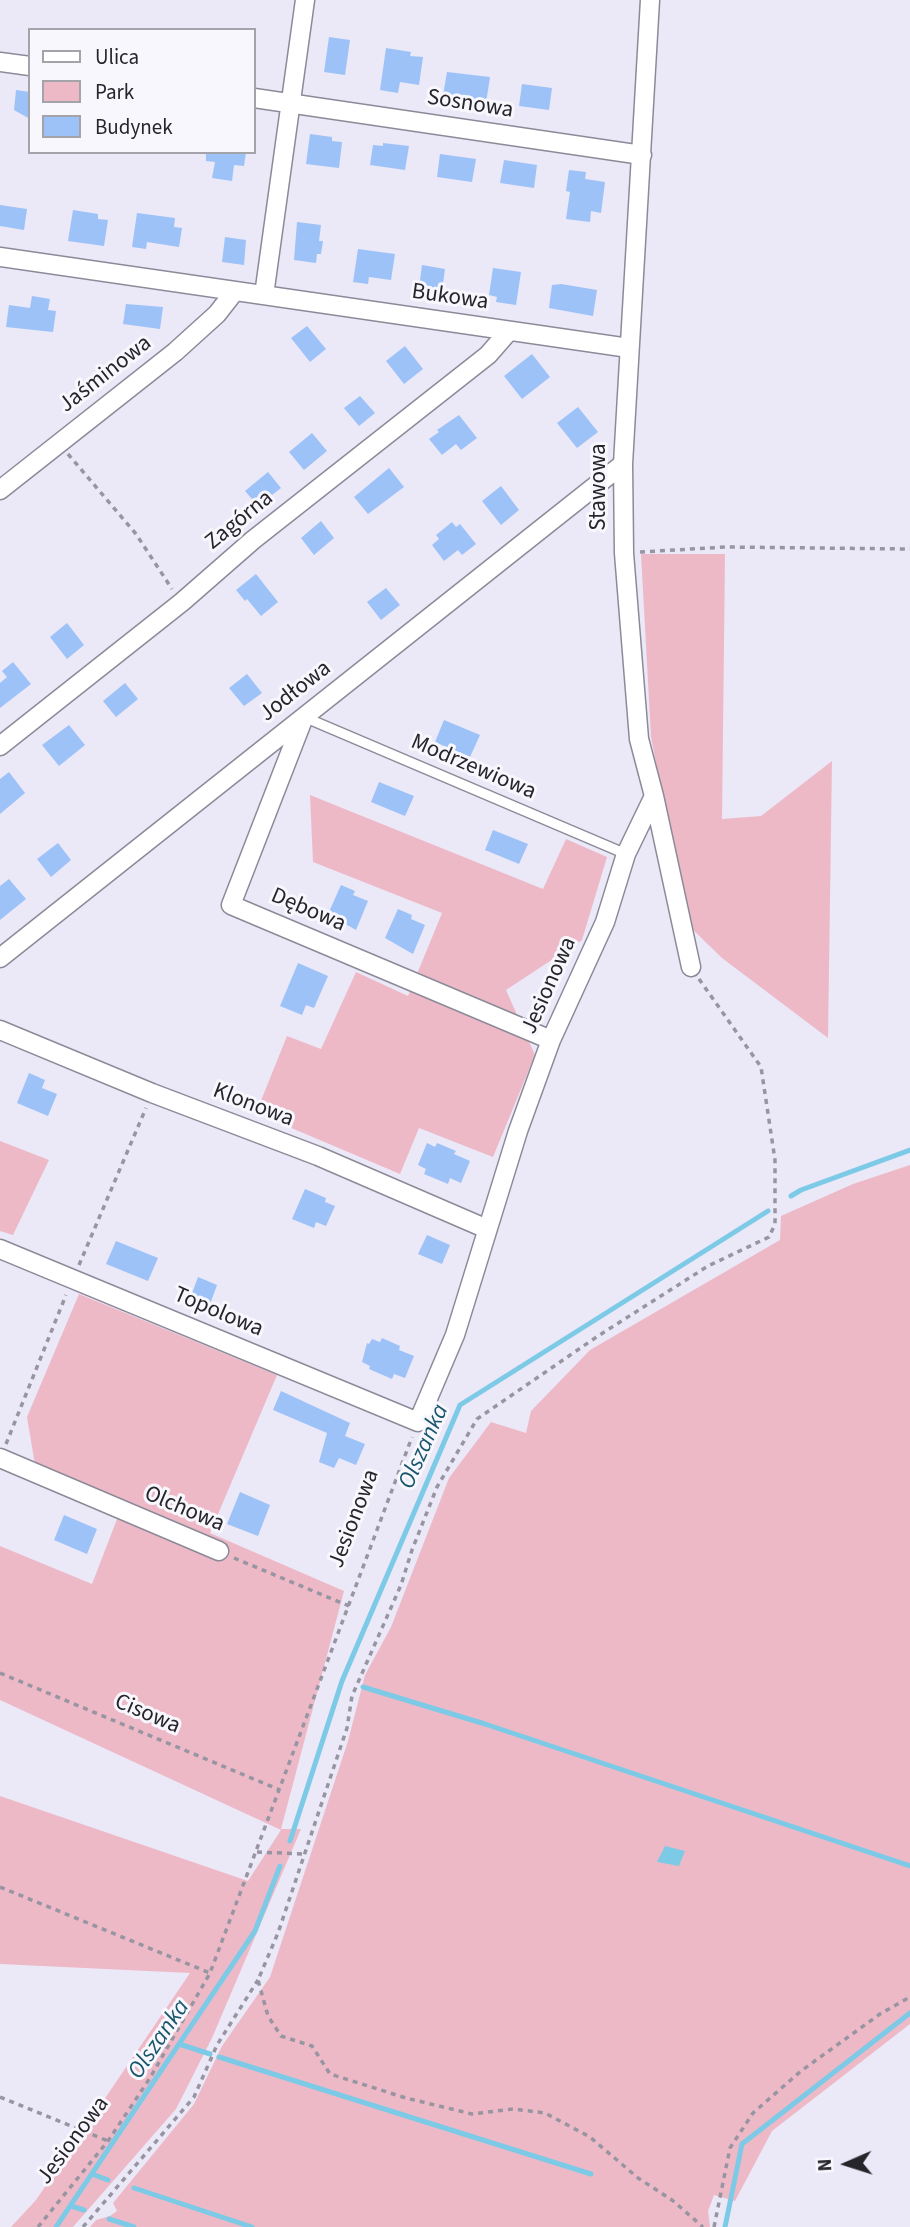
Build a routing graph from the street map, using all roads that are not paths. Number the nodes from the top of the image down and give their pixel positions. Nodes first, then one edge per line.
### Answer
1 (650, 0) edge
2 (305, 3) edge
3 (0, 62) edge
4 (28, 66) edge
5 (256, 97) edge
6 (291, 103) junction
7 (642, 155) junction
8 (0, 257) edge
9 (235, 291) junction
10 (264, 295) junction
11 (509, 331) junction
12 (629, 348) junction
13 (623, 464) junction
14 (0, 490) edge
15 (304, 717) junction
16 (0, 746) edge
17 (654, 796) junction
18 (626, 855) junction
19 (0, 958) edge
20 (691, 967) road end
21 (0, 1030) edge
22 (551, 1040) junction
23 (487, 1229) junction
24 (0, 1249) edge
25 (418, 1422) joint
26 (0, 1458) edge
27 (219, 1551) road end

1 - 7 street, Stawowa
2 - 6 street
3 - 4 street
5 - 6 street, Sosnowa
6 - 7 street, Sosnowa
6 - 10 street
7 - 12 street, Stawowa
8 - 9 street, Bukowa
9 - 10 street, Bukowa
9 - 14 street, Jaśminowa
10 - 11 street, Bukowa
11 - 12 street, Bukowa
11 - 16 street, Zagórna
12 - 13 street, Stawowa
13 - 15 street, Jodłowa
13 - 17 street, Stawowa
15 - 18 lane, Modrzewiowa
15 - 19 street, Jodłowa
15 - 22 street, Dębowa
17 - 18 street, Jesionowa
17 - 20 street, Stawowa
18 - 22 street, Jesionowa
21 - 23 street, Klonowa
22 - 23 street, Jesionowa
23 - 25 street, Jesionowa
24 - 25 street, Topolowa
26 - 27 street, Olchowa

